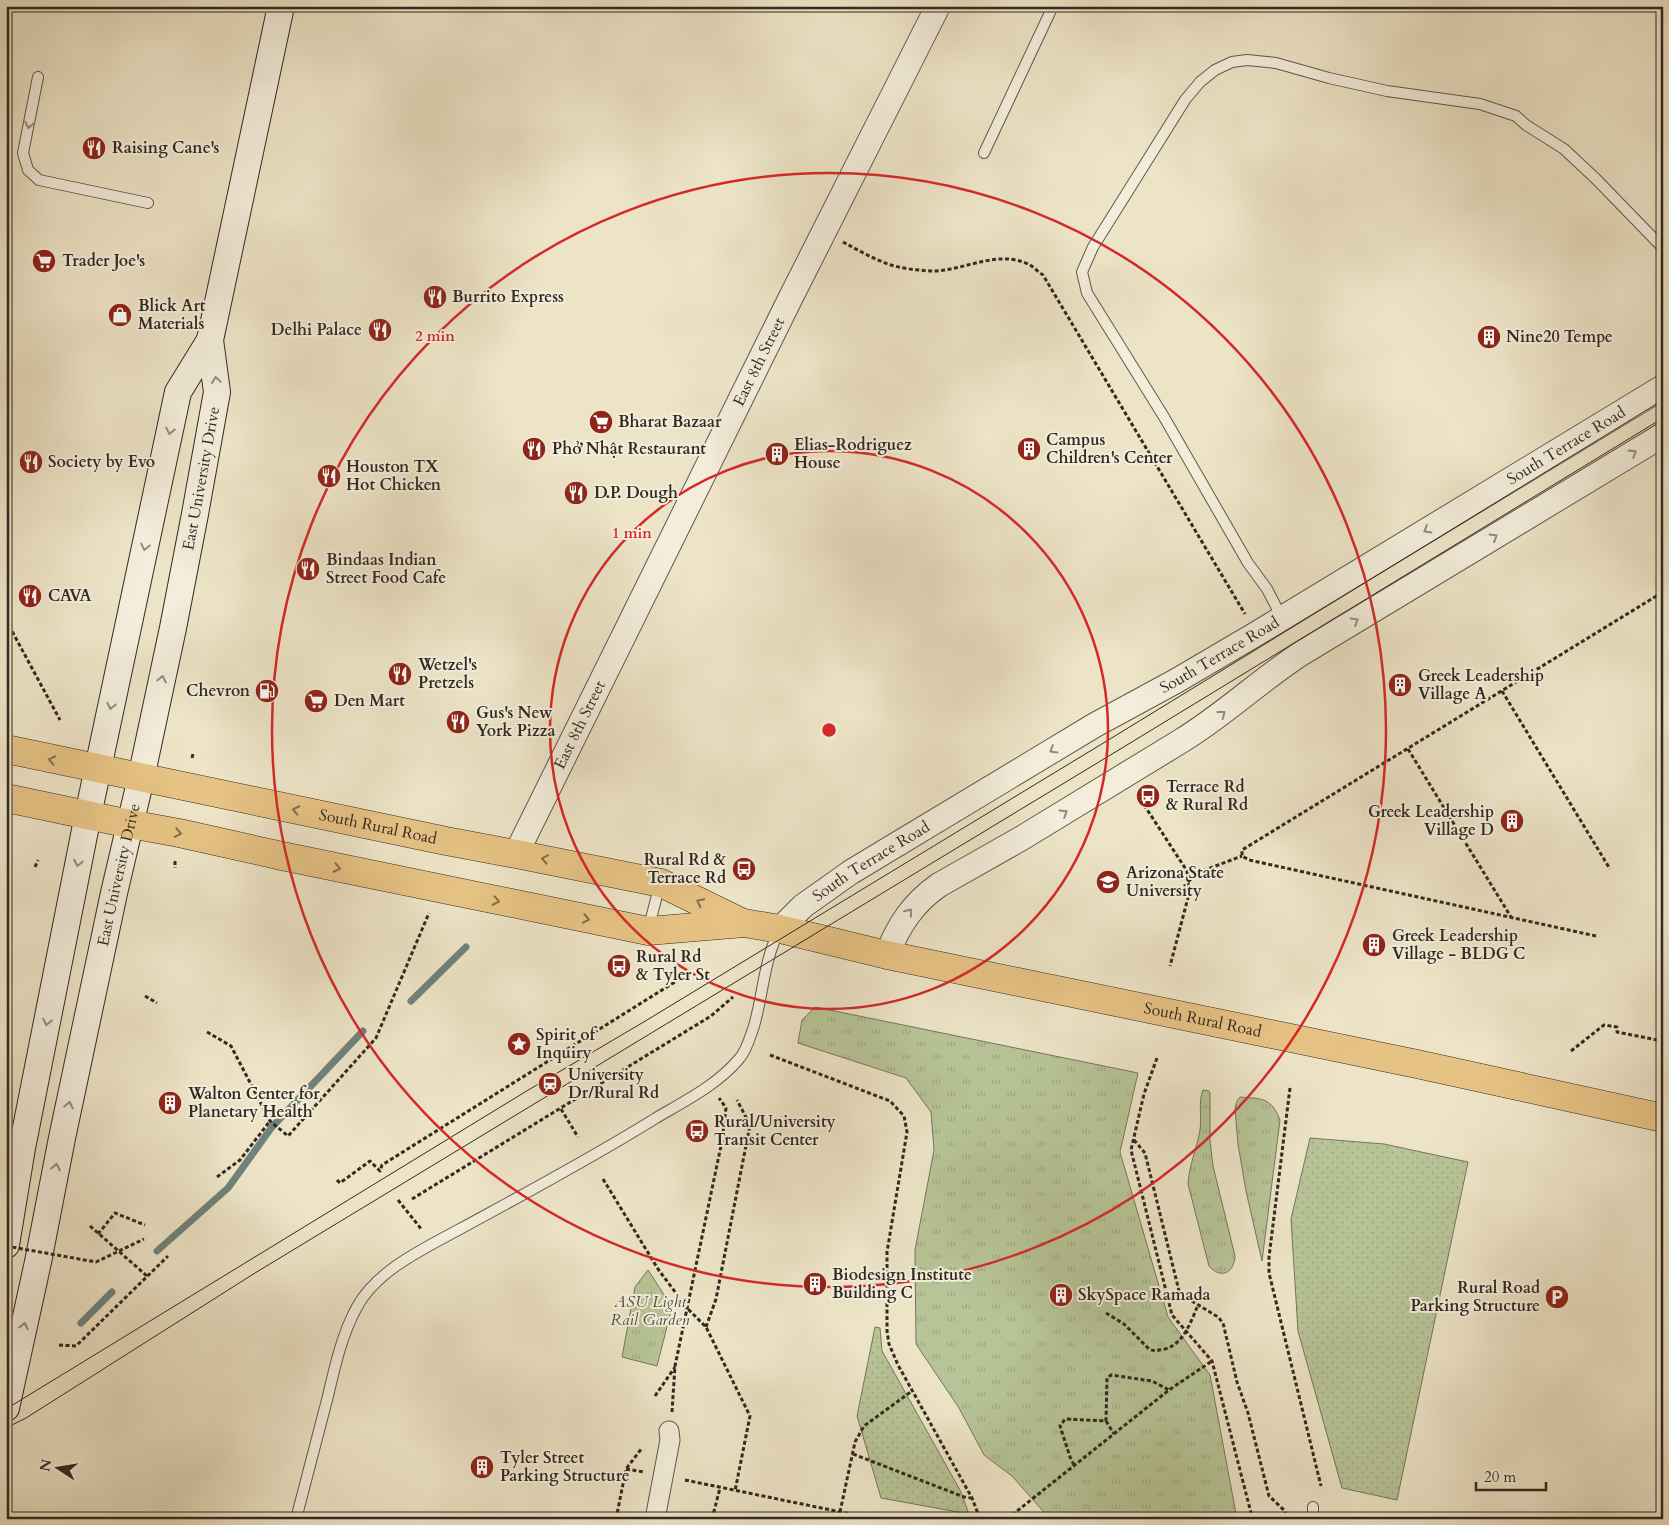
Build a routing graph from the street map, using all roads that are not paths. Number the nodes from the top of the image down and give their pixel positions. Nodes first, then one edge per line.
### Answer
1 (281, 6) edge
2 (938, 6) edge
3 (1053, 6) edge
4 (38, 77) dead end
5 (984, 153) dead end
6 (148, 203) dead end
7 (1663, 248) edge
8 (210, 340) junction
9 (1663, 387) edge
10 (1663, 435) edge
11 (1282, 618) junction
12 (6, 749) edge
13 (98, 769) junction
14 (141, 778) junction
15 (6, 798) edge
16 (88, 815) junction
17 (130, 824) junction
18 (516, 854) junction
19 (661, 883) junction
20 (744, 923) junction
21 (780, 930) junction
22 (648, 931) junction
23 (887, 955) junction
24 (1663, 1118) edge
25 (12, 1173) edge
26 (6, 1246) edge
27 (6, 1408) edge
28 (669, 1431) road end
29 (1313, 1507) dead end
30 (296, 1519) edge
31 (654, 1519) edge
32 (1313, 1519) edge

1 - 8 main road, East University Drive
2 - 18 street, East 8th Street
3 - 5 lane
4 -> 6 lane
7 - 11 lane
8 -> 13 main road, East University Drive
14 -> 8 main road, East University Drive
9 -> 11 street, South Terrace Road
23 -> 10 street
11 -> 21 street, South Terrace Road
13 -> 12 main road, South Rural Road
13 - 14 main road, South Rural Road
13 - 16 main road, East University Drive
14 - 17 main road, East University Drive
18 -> 14 main road, South Rural Road
15 - 16 main road, South Rural Road
16 - 17 main road, South Rural Road
16 -> 25 main road, East University Drive
17 -> 22 main road, South Rural Road
27 -> 17 main road, East University Drive
19 -> 18 main road, South Rural Road
20 -> 19 main road, South Rural Road
19 - 22 lane
20 - 21 main road, South Rural Road
20 - 22 main road, South Rural Road
21 - 23 main road, South Rural Road
21 - 30 lane
23 - 24 main road, South Rural Road
25 - 26 main road, East University Drive
28 - 31 street
29 - 32 lane

